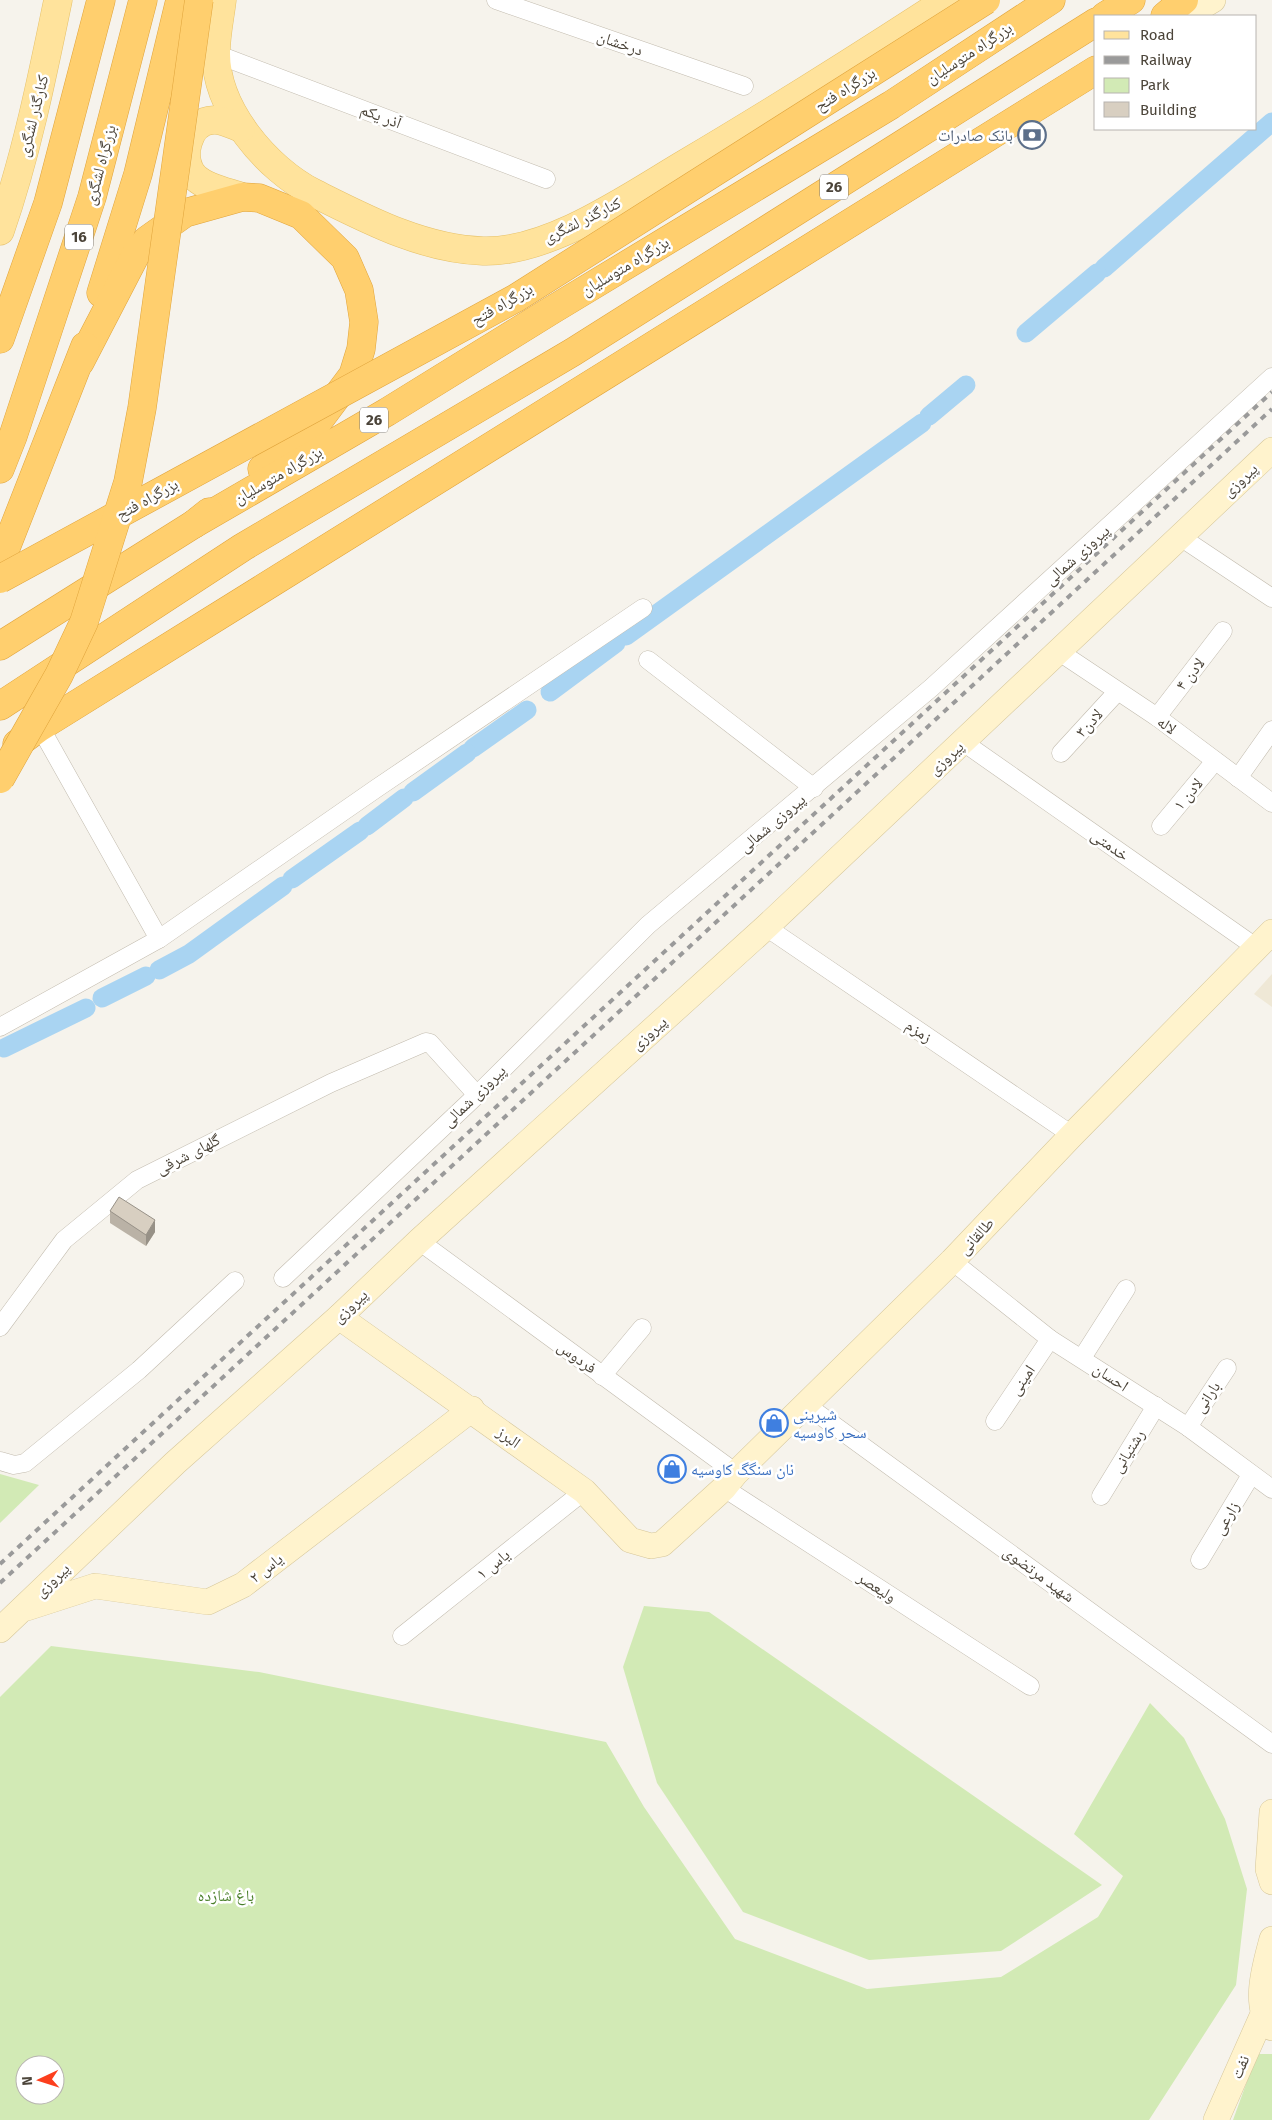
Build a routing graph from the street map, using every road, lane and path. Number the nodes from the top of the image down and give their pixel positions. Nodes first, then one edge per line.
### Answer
1 (58, 0) edge
2 (101, 0) edge
3 (143, 0) edge
4 (180, 0) edge
5 (199, 0) edge
6 (222, 0) edge
7 (496, 0) edge
8 (947, 0) edge
9 (986, 0) edge
10 (1051, 0) edge
11 (1131, 0) edge
12 (1184, 0) edge
13 (1213, 0) edge
14 (1107, 15) edge
15 (1166, 15) edge
16 (1188, 15) edge
17 (1094, 23) edge
18 (216, 54) junction
19 (1094, 71) edge
20 (744, 86) dead end
21 (241, 128) junction
22 (546, 179) dead end
23 (242, 197) junction
24 (0, 231) edge
25 (0, 339) edge
26 (80, 362) junction
27 (1272, 377) edge
28 (1272, 450) edge
29 (0, 469) edge
30 (194, 524) junction
31 (1179, 536) junction
32 (0, 563) edge
33 (0, 579) edge
34 (1272, 598) edge
35 (644, 608) dead end
36 (1223, 631) dead end
37 (0, 646) edge
38 (1058, 651) junction
39 (648, 660) dead end
40 (1117, 692) junction
41 (0, 706) edge
42 (1157, 717) junction
43 (40, 727) junction
44 (1272, 730) edge
45 (963, 742) junction
46 (1061, 754) dead end
47 (0, 756) edge
48 (1215, 761) junction
49 (1238, 778) junction
50 (0, 779) edge
51 (814, 788) junction
52 (1272, 803) edge
53 (1161, 826) dead end
54 (766, 927) junction
55 (158, 938) junction
56 (1264, 940) edge
57 (0, 1027) edge
58 (477, 1095) junction
59 (1072, 1135) junction
60 (419, 1240) junction
61 (952, 1261) junction
62 (283, 1278) dead end
63 (235, 1281) dead end
64 (1126, 1289) dead end
65 (339, 1318) junction
66 (0, 1327) edge
67 (642, 1328) dead end
68 (1050, 1339) junction
69 (1082, 1358) junction
70 (1227, 1368) dead end
71 (602, 1376) junction
72 (806, 1404) junction
73 (1156, 1406) junction
74 (472, 1410) junction
75 (994, 1420) dead end
76 (1188, 1427) junction
77 (7, 1463) edge
78 (1251, 1475) junction
79 (730, 1481) junction
80 (1272, 1489) edge
81 (584, 1491) junction
82 (1101, 1496) dead end
83 (674, 1534) joint
84 (1200, 1560) dead end
85 (20, 1610) junction
86 (0, 1630) edge
87 (402, 1636) dead end
88 (1030, 1686) dead end
89 (1272, 1744) edge
90 (1272, 1812) edge
91 (1272, 1882) edge
92 (1272, 1939) edge
93 (1267, 2021) edge
94 (1216, 2120) edge

1 - 24 main road, کنارگذر لشگری
2 - 25 highway, 16
3 - 29 highway, بزرگراه لشگری / 16
4 - 26 highway
5 - 50 highway, bridge
6 - 18 main road, کنارگذر لشگری
7 - 20 street, درخشان
8 - 21 main road, کنارگذر لشگری
9 - 33 highway, بزرگراه فتح, bridge
10 - 30 highway, بزرگراه متوسلیان / 26
11 - 14 highway
12 - 15 highway
13 - 16 street
17 - 41 highway, 26, bridge
18 - 21 main road, کنارگذر لشگری
18 - 22 street, آذر یکم
19 - 43 highway
21 - 23 main road
23 - 26 highway
23 - 30 highway
26 - 32 highway
27 - 51 street, پیروزی شمالی
28 - 31 street, پیروزی
30 - 37 highway, 26
31 - 34 street
31 - 38 street, پیروزی
35 - 55 street
36 - 42 street, لادن ۴
38 - 40 street, لاله
38 - 45 street, پیروزی
39 - 51 street
40 - 42 street, لاله
40 - 46 street, لادن۳
42 - 48 street, لاله
43 - 47 highway
43 - 55 street
44 - 49 street
45 - 54 street, پیروزی
45 - 56 street, خدمتی
48 - 49 street, لاله
48 - 53 street, لادن ۱
49 - 52 street, لاله
51 - 58 street, پیروزی شمالی
54 - 59 street, زمزم
54 - 60 street, پیروزی
55 - 57 street
56 - 59 street, طالقانی
58 - 62 street, پیروزی شمالی
58 - 66 street, گلهای شرقی
59 - 61 street, طالقانی
60 - 65 street, پیروزی
60 - 71 street, فردوس
61 - 68 street, احسان
61 - 72 street, طالقانی
63 - 77 street
64 - 69 street
65 - 74 street, البرز
65 - 85 street, پیروزی
67 - 71 street
68 - 69 street, احسان
68 - 75 street, امینی
69 - 73 street, احسان
70 - 76 street, بارانی
71 - 79 street, فردوس
72 - 79 street, طالقانی
72 - 89 street, شهید مرتضوی
73 - 76 street, احسان
73 - 82 street, رشتیانی
74 - 81 street, البرز
74 - 85 street, یاس ۲
76 - 78 street, احسان
78 - 80 street, احسان
78 - 84 street, زارعی
79 - 83 street, طالقانی
79 - 88 street, ولیعصر
81 - 83 street, البرز
81 - 87 street, یاس ۱
85 - 86 street, پیروزی
90 - 91 street
92 - 93 street
93 - 94 street, نفت

